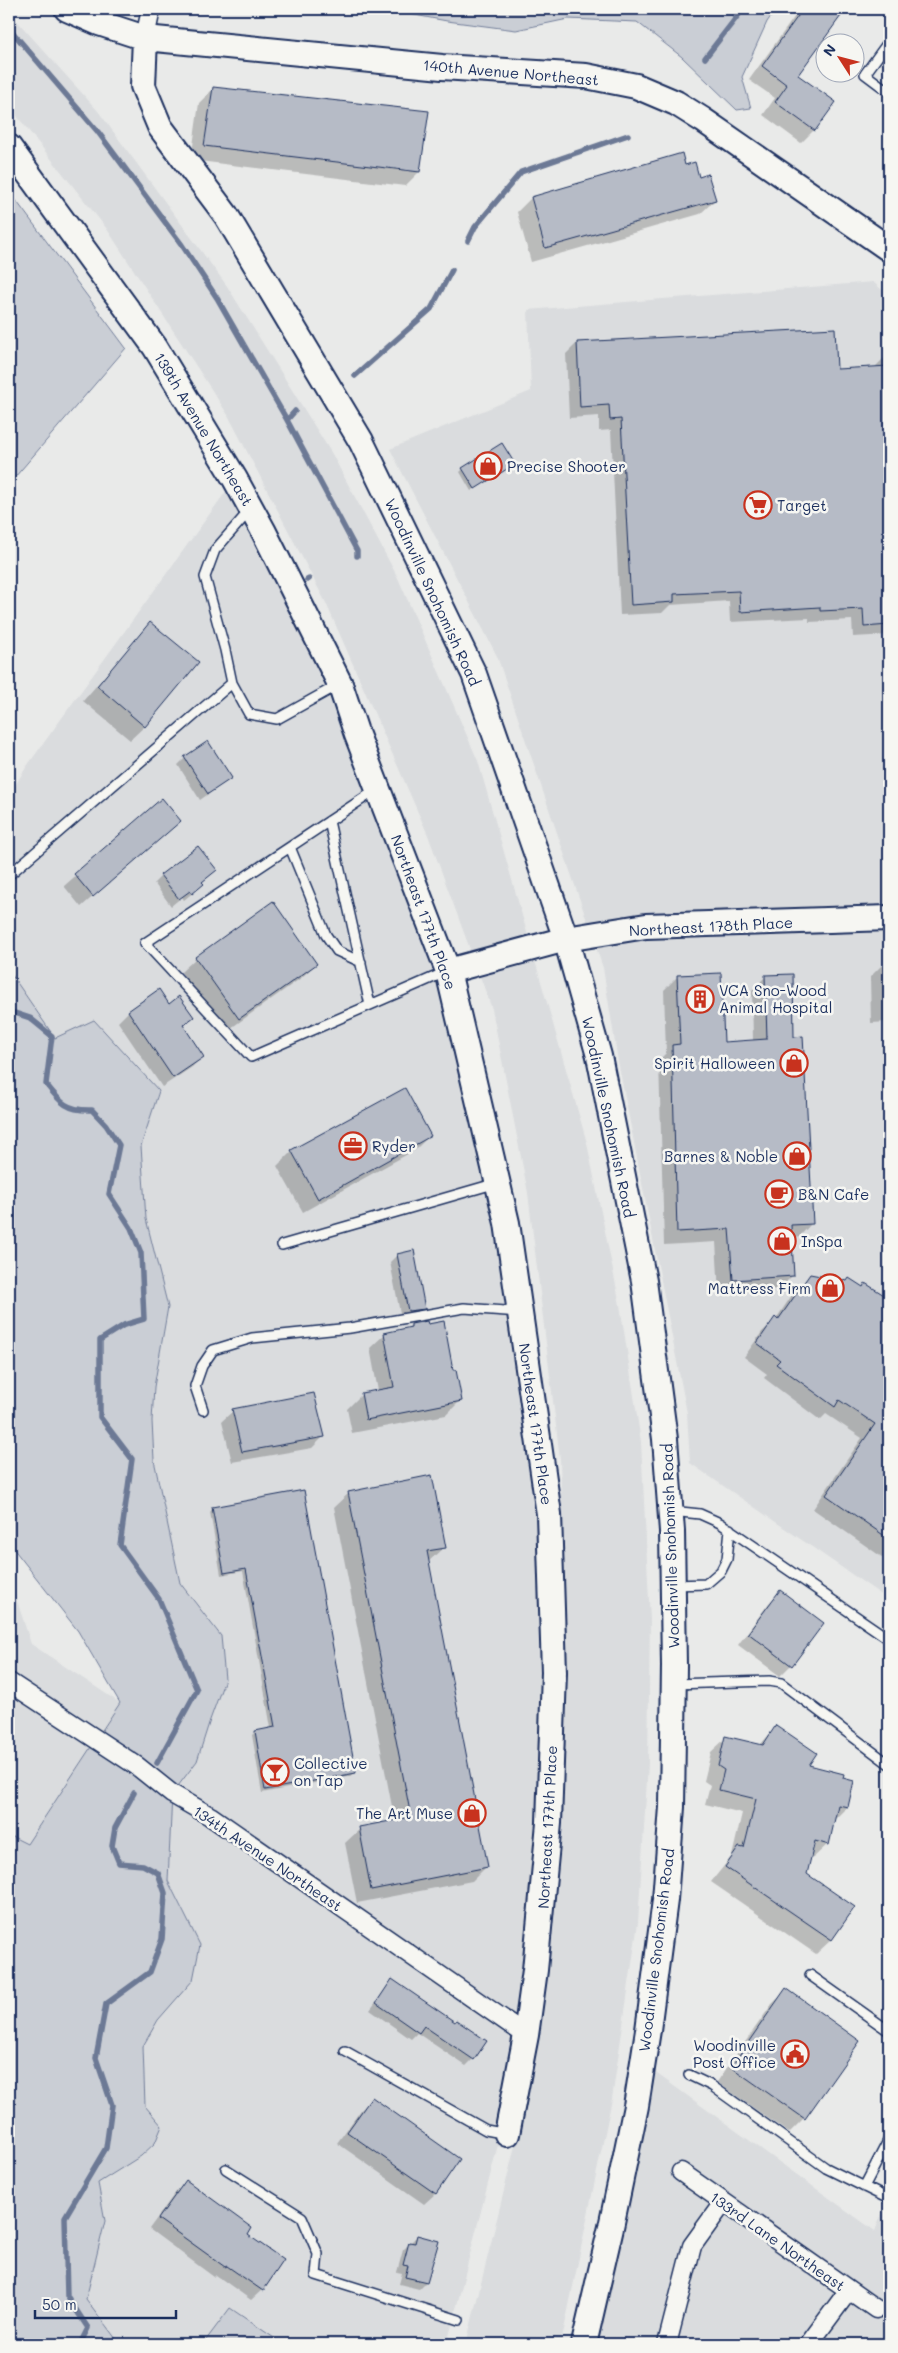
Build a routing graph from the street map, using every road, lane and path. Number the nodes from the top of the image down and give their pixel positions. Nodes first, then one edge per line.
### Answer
1 (67, 9) edge
2 (150, 9) edge
3 (145, 38) junction
4 (889, 41) edge
5 (889, 92) edge
6 (9, 147) edge
7 (889, 249) edge
8 (252, 509) junction
9 (232, 683) junction
10 (340, 684) junction
11 (357, 735) joint
12 (378, 789) junction
13 (329, 821) junction
14 (290, 848) junction
15 (9, 876) edge
16 (889, 918) edge
17 (566, 939) junction
18 (361, 962) junction
19 (448, 971) junction
20 (370, 1005) junction
21 (498, 1183) junction
22 (282, 1245) dead end
23 (520, 1312) junction
24 (203, 1410) dead end
25 (670, 1510) junction
26 (730, 1530) junction
27 (674, 1585) junction
28 (889, 1639) edge
29 (9, 1682) edge
30 (674, 1684) junction
31 (889, 1764) edge
32 (810, 1975) dead end
33 (889, 2031) edge
34 (526, 2035) junction
35 (345, 2051) dead end
36 (689, 2075) dead end
37 (507, 2134) joint
38 (889, 2139) edge
39 (226, 2169) dead end
40 (681, 2172) dead end
41 (864, 2187) junction
42 (889, 2199) edge
43 (723, 2203) junction
44 (849, 2290) junction
45 (876, 2310) dead end
46 (459, 2320) dead end
47 (584, 2344) edge
48 (667, 2344) edge
49 (809, 2344) edge

1 - 3 main road
2 - 3 street
3 - 7 main road, 140th Avenue Northeast
3 - 17 main road, Woodinville Snohomish Road
4 - 5 lane
6 - 8 main road, 139th Avenue Northeast
8 - 9 lane
8 - 10 main road, 139th Avenue Northeast
9 - 10 lane
9 - 15 lane
10 - 11 main road, 139th Avenue Northeast
11 - 12 main road, Northeast 177th Place
12 - 13 lane
12 - 19 main road, Northeast 177th Place
13 - 14 lane
13 - 18 lane
14 - 18 lane
14 - 20 lane
16 - 17 main road, Northeast 178th Place
17 - 19 main road, Northeast 178th Place
17 - 25 main road, Woodinville Snohomish Road
18 - 20 lane
19 - 20 lane
19 - 21 main road, Northeast 177th Place
21 - 22 lane
21 - 23 main road, Northeast 177th Place
23 - 24 lane
23 - 34 main road, Northeast 177th Place
25 - 26 lane
25 - 27 main road, Woodinville Snohomish Road
26 - 27 lane
26 - 28 lane
27 - 30 main road, Woodinville Snohomish Road
29 - 34 street, 134th Avenue Northeast
30 - 31 lane
30 - 47 main road, Woodinville Snohomish Road
32 - 33 lane
34 - 37 main road, Northeast 177th Place
35 - 37 lane
36 - 41 lane
38 - 41 lane
39 - 46 lane
40 - 43 street, 133rd Lane Northeast
41 - 42 lane
43 - 44 street, 133rd Lane Northeast
43 - 48 street
44 - 45 street, 133rd Lane Northeast
44 - 49 street

